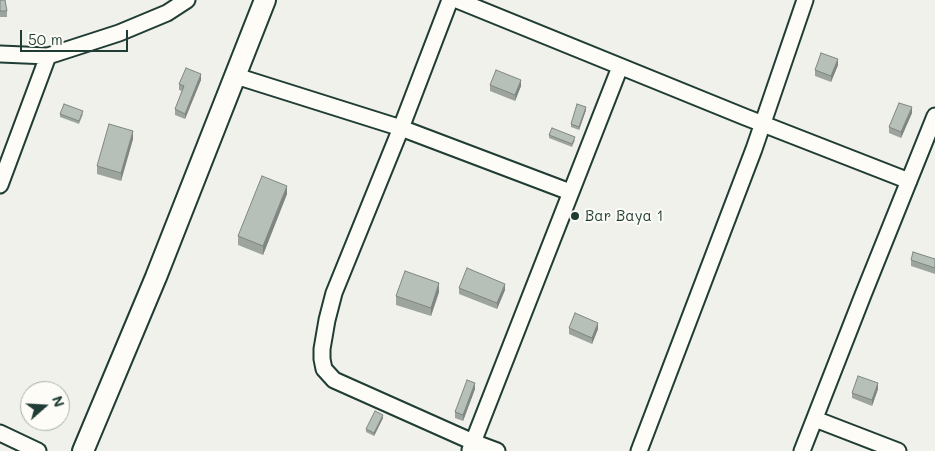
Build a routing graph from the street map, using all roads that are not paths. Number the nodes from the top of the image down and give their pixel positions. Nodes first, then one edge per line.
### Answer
1 (188, 0) edge
2 (265, 0) edge
3 (450, 0) edge
4 (457, 0) edge
5 (804, 0) edge
6 (0, 54) edge
7 (48, 56) junction
8 (620, 67) junction
9 (236, 76) junction
10 (935, 116) edge
11 (763, 124) junction
12 (401, 128) junction
13 (908, 181) junction
14 (0, 185) edge
15 (570, 192) junction
16 (815, 419) junction
17 (0, 433) edge
18 (471, 447) edge
19 (38, 451) edge
20 (83, 451) edge
21 (497, 451) edge
22 (639, 451) edge
23 (802, 451) edge
24 (898, 451) edge

1 - 7 street
2 - 9 street
3 - 12 street
4 - 8 street
5 - 11 street
6 - 7 street
7 - 14 street
8 - 11 street
8 - 15 street
9 - 12 street
9 - 20 street
10 - 13 street
11 - 13 street
11 - 22 street
12 - 15 street
12 - 18 street
13 - 16 street
15 - 18 street
16 - 23 street
16 - 24 street
17 - 19 street
18 - 21 street

